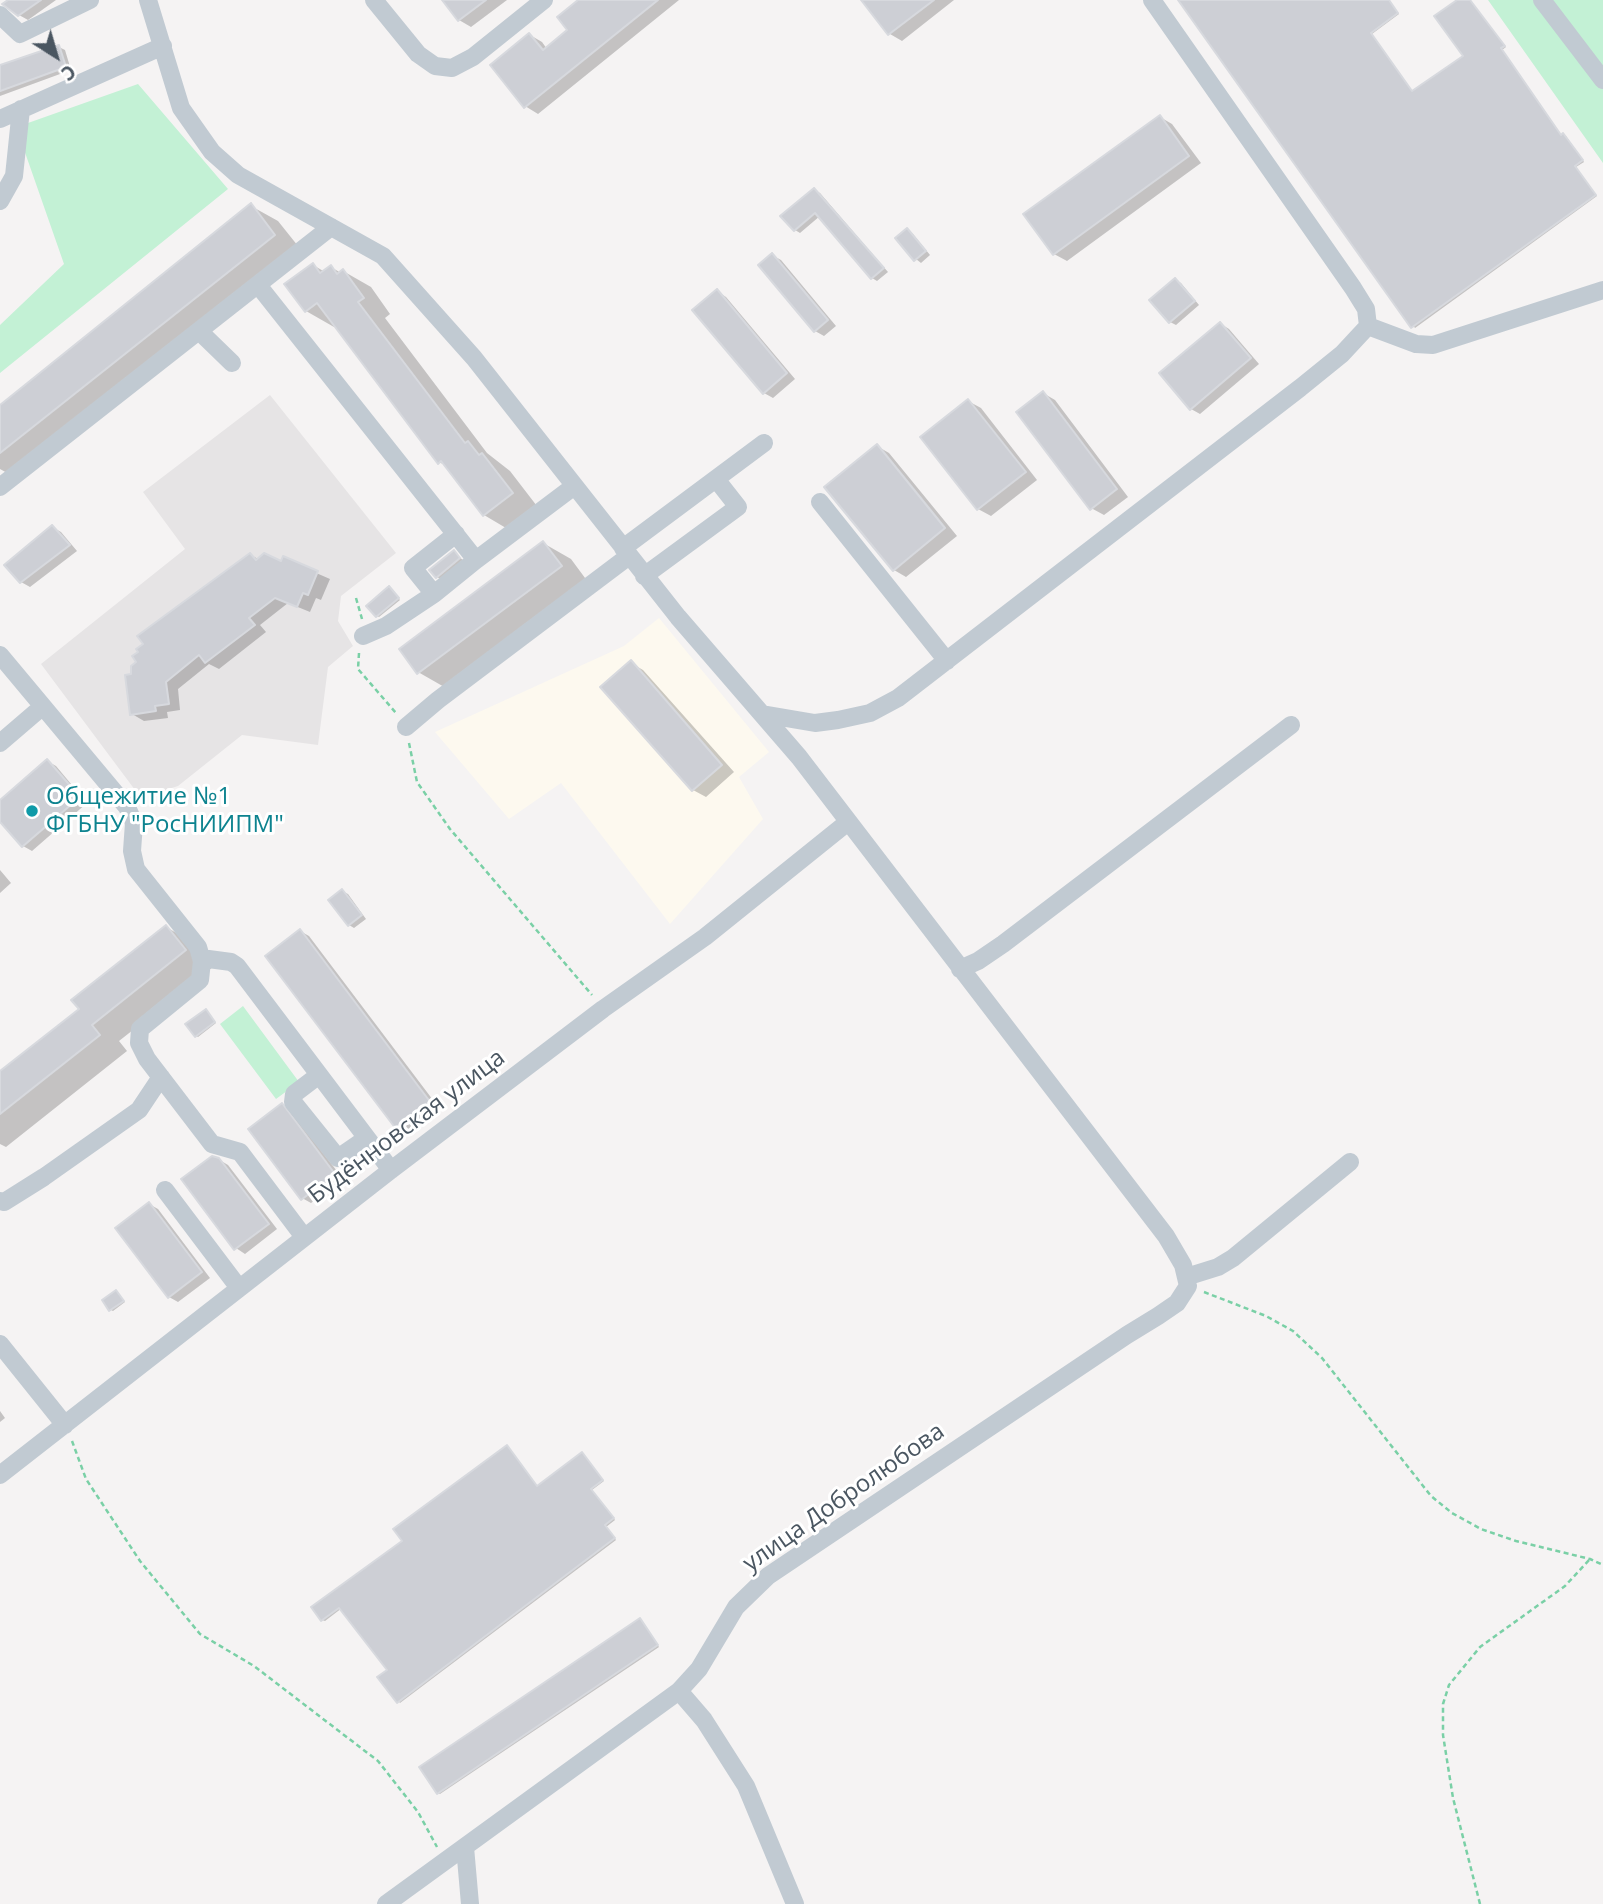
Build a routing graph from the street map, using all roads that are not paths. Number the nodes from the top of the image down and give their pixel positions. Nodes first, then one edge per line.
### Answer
1 (90, 0) edge
2 (148, 0) edge
3 (373, 0) edge
4 (544, 0) edge
5 (1153, 0) edge
6 (1542, 0) edge
7 (0, 15) edge
8 (163, 46) junction
9 (1603, 80) edge
10 (21, 109) junction
11 (0, 119) edge
12 (0, 201) edge
13 (331, 227) junction
14 (258, 285) junction
15 (1603, 290) edge
16 (1368, 326) junction
17 (200, 331) junction
18 (232, 363) dead end
19 (764, 443) dead end
20 (716, 479) junction
21 (0, 486) edge
22 (573, 487) junction
23 (820, 502) dead end
24 (456, 534) junction
25 (626, 552) junction
26 (476, 559) junction
27 (644, 576) junction
28 (434, 594) junction
29 (363, 636) road end
30 (0, 655) edge
31 (947, 661) junction
32 (43, 707) junction
33 (762, 714) junction
34 (1291, 725) dead end
35 (406, 727) road end
36 (0, 743) edge
37 (848, 822) junction
38 (201, 958) junction
39 (960, 969) junction
40 (319, 1075) junction
41 (160, 1077) junction
42 (367, 1138) junction
43 (1350, 1161) dead end
44 (391, 1170) junction
45 (165, 1190) dead end
46 (0, 1201) edge
47 (304, 1237) junction
48 (1187, 1281) junction
49 (239, 1288) junction
50 (0, 1344) edge
51 (65, 1425) junction
52 (0, 1475) edge
53 (679, 1691) junction
54 (465, 1847) junction
55 (386, 1904) edge
56 (470, 1904) edge
57 (795, 1904) edge

1 - 7 street
2 - 8 street
3 - 4 street
5 - 16 street
6 - 9 street
8 - 10 street
8 - 13 street
10 - 11 street
10 - 12 street
13 - 14 street
13 - 22 street
14 - 17 street
14 - 24 street
15 - 16 street
16 - 31 street
17 - 18 street
17 - 21 street
19 - 20 street
20 - 25 street
20 - 27 street
22 - 25 street
22 - 26 street
23 - 31 street
24 - 26 street
24 - 28 street
25 - 27 street
25 - 35 street
26 - 28 street
27 - 33 street
28 - 29 street
30 - 32 street
31 - 33 street
32 - 36 street
32 - 38 street
33 - 37 street
34 - 39 street
37 - 39 street
37 - 44 street, Будённовская улица
38 - 40 street
38 - 41 street
39 - 48 street
40 - 42 street
40 - 42 street
41 - 46 street
41 - 47 street
42 - 44 street
43 - 48 street
44 - 47 street, Будённовская улица
45 - 49 street
47 - 49 street, Будённовская улица
48 - 53 street, улица Добролюбова
49 - 51 street, Будённовская улица
50 - 51 street
51 - 52 street, Будённовская улица
53 - 54 street, улица Добролюбова
53 - 57 street
54 - 55 street, улица Добролюбова
54 - 56 street

